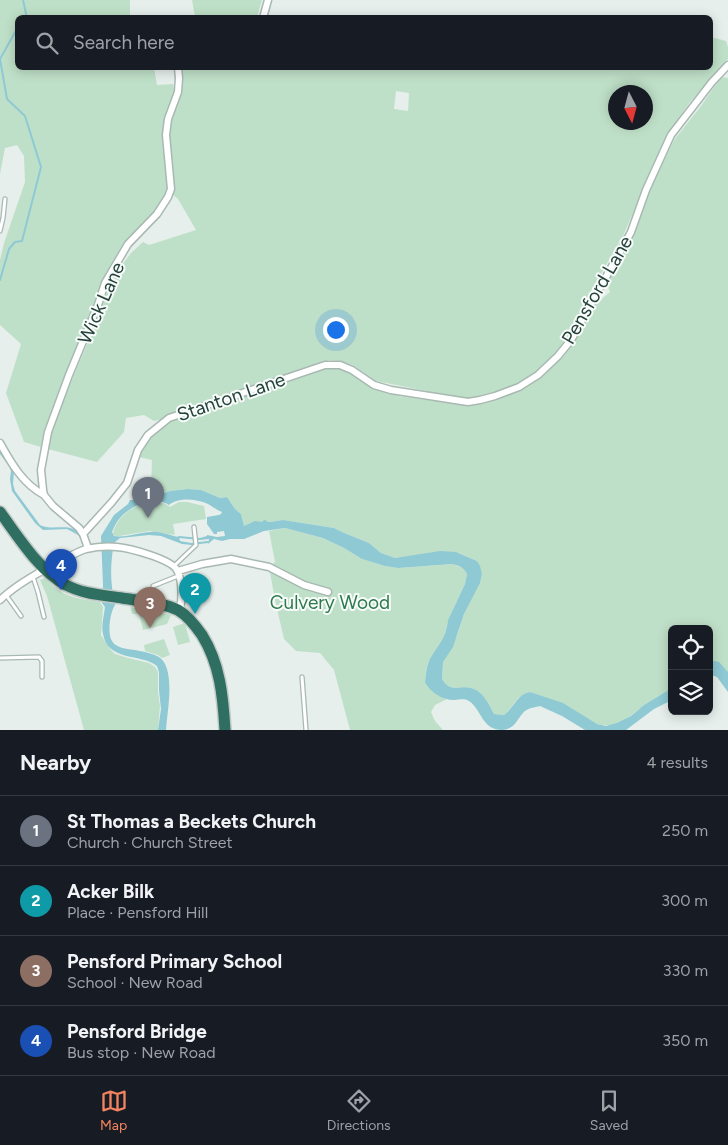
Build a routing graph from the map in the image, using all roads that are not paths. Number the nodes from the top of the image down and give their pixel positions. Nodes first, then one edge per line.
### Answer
1 (268, 0) edge
2 (264, 15) edge
3 (728, 65) edge
4 (178, 70) edge
5 (4, 199) dead end
6 (0, 230) edge
7 (304, 372) joint
8 (0, 443) edge
9 (44, 495) junction
10 (0, 512) edge
11 (194, 527) dead end
12 (83, 534) junction
13 (88, 548) junction
14 (45, 569) junction
15 (177, 571) junction
16 (32, 577) junction
17 (153, 586) dead end
18 (5, 592) edge
19 (328, 592) dead end
20 (0, 600) edge
21 (180, 611) junction
22 (21, 616) dead end
23 (44, 617) dead end
24 (0, 658) edge
25 (42, 677) dead end
26 (302, 677) dead end
27 (225, 730) edge
28 (306, 730) edge

1 - 2 street
3 - 7 street, Pensford Lane
4 - 9 street, Wick Lane
5 - 6 lane
7 - 12 street, Stanton Lane
8 - 9 street
9 - 12 street
10 - 14 highway
11 - 15 lane
12 - 13 street
13 - 14 street
13 - 15 street
14 - 16 street
14 - 21 highway
15 - 17 lane
15 - 19 street
15 - 21 street
16 - 18 street
16 - 23 lane
18 - 20 street
18 - 22 lane
21 - 27 highway
24 - 25 lane
26 - 28 lane

